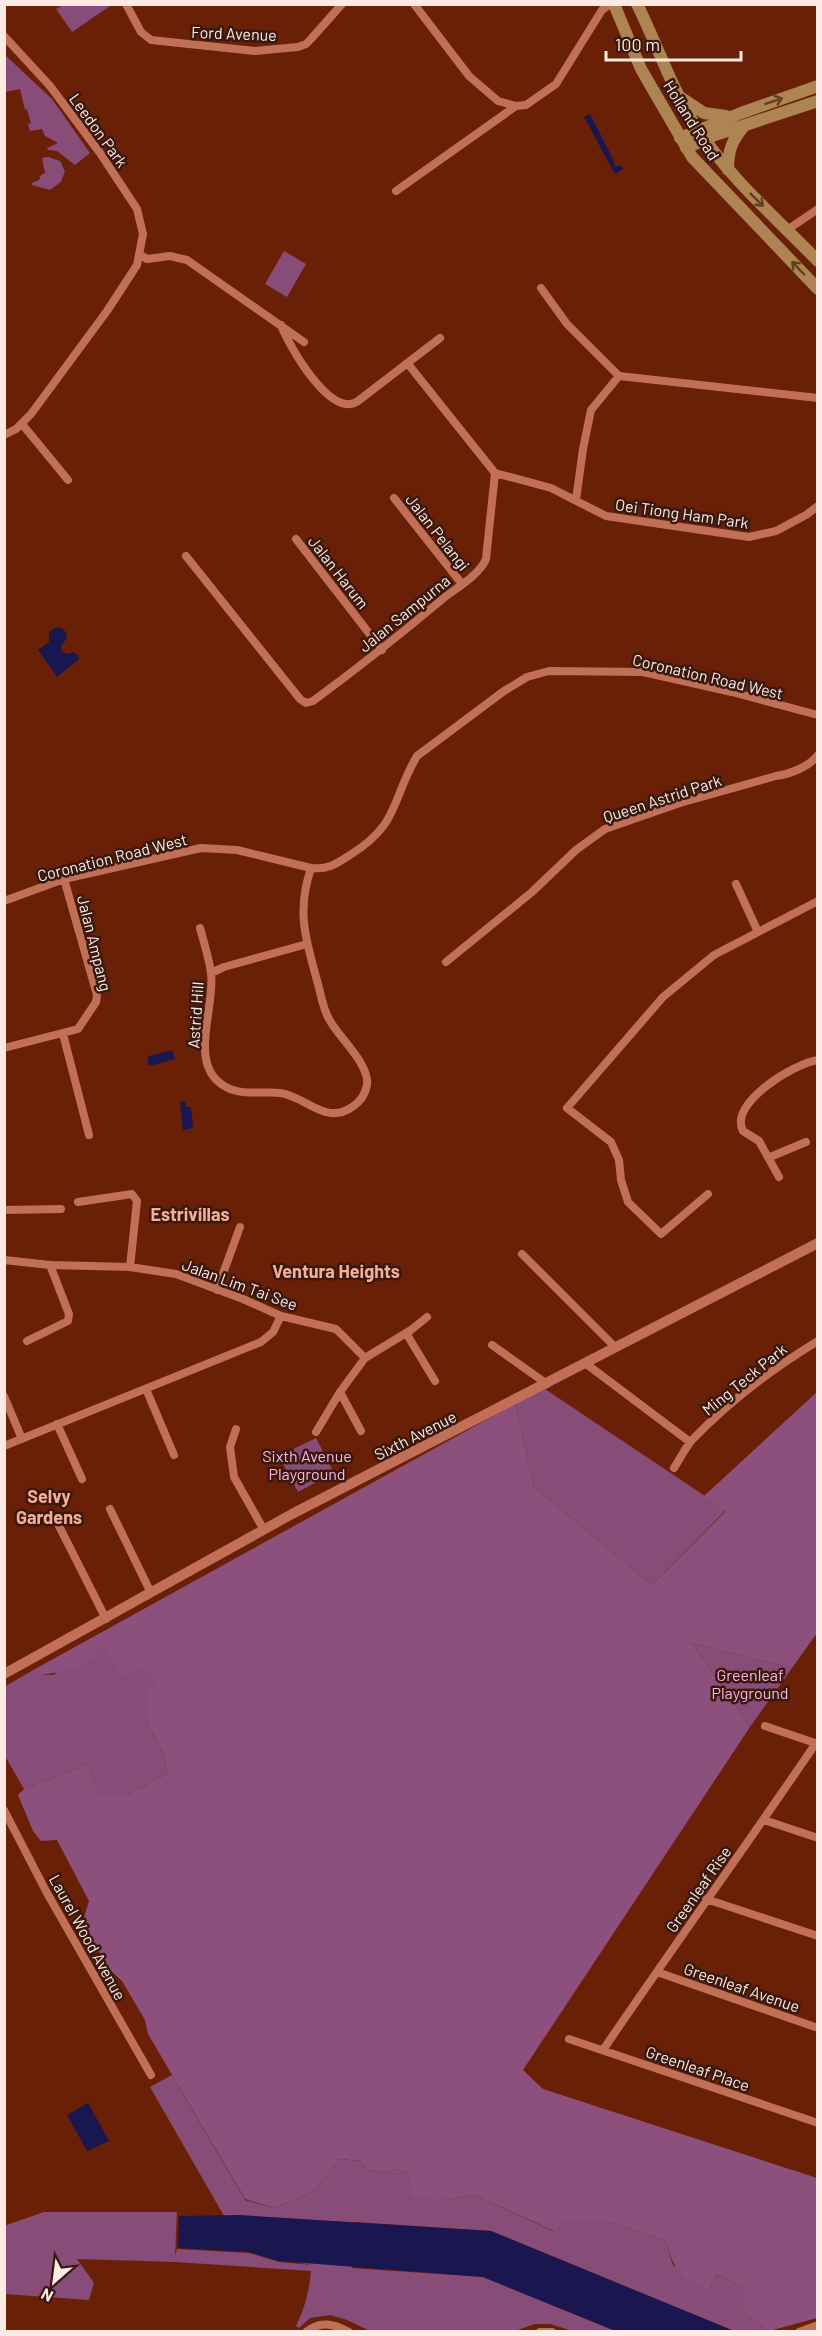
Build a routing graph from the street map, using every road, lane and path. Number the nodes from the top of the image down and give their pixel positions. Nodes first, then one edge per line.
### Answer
1 (126, 4) edge
2 (342, 4) edge
3 (414, 4) edge
4 (612, 4) edge
5 (637, 4) edge
6 (4, 36) edge
7 (818, 86) edge
8 (678, 96) junction
9 (818, 101) edge
10 (516, 106) junction
11 (730, 116) junction
12 (746, 124) junction
13 (701, 134) junction
14 (683, 143) junction
15 (728, 170) junction
16 (396, 191) dead end
17 (818, 209) edge
18 (787, 230) junction
19 (140, 254) junction
20 (818, 261) edge
21 (541, 288) dead end
22 (818, 289) edge
23 (281, 325) junction
24 (440, 338) dead end
25 (304, 342) dead end
26 (408, 364) junction
27 (619, 376) junction
28 (818, 398) edge
29 (22, 424) junction
30 (4, 435) edge
31 (495, 473) junction
32 (68, 480) dead end
33 (394, 498) dead end
34 (576, 500) junction
35 (818, 506) edge
36 (296, 539) dead end
37 (186, 556) dead end
38 (462, 584) junction
39 (382, 650) junction
40 (818, 716) edge
41 (818, 755) edge
42 (311, 868) junction
43 (64, 879) junction
44 (736, 884) dead end
45 (4, 901) edge
46 (818, 901) edge
47 (200, 928) dead end
48 (758, 932) junction
49 (307, 944) junction
50 (446, 962) dead end
51 (211, 973) junction
52 (63, 1034) junction
53 (4, 1048) edge
54 (818, 1060) edge
55 (89, 1135) dead end
56 (806, 1142) dead end
57 (770, 1157) junction
58 (779, 1177) dead end
59 (708, 1194) dead end
60 (78, 1202) dead end
61 (62, 1209) dead end
62 (4, 1210) edge
63 (240, 1227) dead end
64 (818, 1243) edge
65 (522, 1254) dead end
66 (4, 1260) edge
67 (50, 1265) junction
68 (130, 1267) junction
69 (217, 1290) junction
70 (280, 1316) junction
71 (427, 1317) dead end
72 (406, 1333) junction
73 (27, 1341) dead end
74 (818, 1341) edge
75 (492, 1345) dead end
76 (615, 1347) junction
77 (365, 1358) junction
78 (585, 1363) junction
79 (435, 1381) dead end
80 (547, 1384) junction
81 (146, 1389) junction
82 (340, 1392) junction
83 (4, 1396) edge
84 (57, 1424) junction
85 (236, 1429) dead end
86 (361, 1431) dead end
87 (316, 1432) dead end
88 (22, 1439) junction
89 (690, 1442) junction
90 (4, 1446) edge
91 (174, 1455) dead end
92 (674, 1468) dead end
93 (82, 1479) dead end
94 (110, 1509) dead end
95 (59, 1526) dead end
96 (264, 1530) junction
97 (151, 1593) junction
98 (106, 1619) junction
99 (4, 1674) edge
100 (765, 1726) dead end
101 (817, 1743) edge
102 (4, 1810) edge
103 (764, 1820) junction
104 (818, 1838) edge
105 (706, 1899) junction
106 (818, 1936) edge
107 (657, 1972) junction
108 (818, 2028) edge
109 (569, 2039) dead end
110 (603, 2050) junction
111 (151, 2075) dead end
112 (818, 2123) edge
113 (818, 2325) edge
114 (306, 2331) edge
115 (349, 2331) edge
116 (540, 2331) edge
117 (552, 2331) edge
118 (799, 2331) edge

1 - 2 street, Ford Avenue
3 - 10 street
4 - 10 street
4 - 14 main road, Holland Road
5 - 8 main road, Holland Road
6 - 19 street, Leedon Park
11 -> 7 main road
8 - 11 main road
8 - 13 main road, Holland Road
9 - 12 main road
10 - 16 street
11 - 13 main road
12 - 13 main road
12 - 15 main road
13 - 14 main road
13 - 15 main road, Holland Road
22 -> 14 main road, Holland Road
15 -> 18 main road, Holland Road
17 - 18 street
18 - 20 main road, Holland Road
19 - 23 street
19 - 29 street, Leedon Park
21 - 27 street
23 - 25 street
23 - 26 street
24 - 26 street
26 - 31 street
27 - 28 street
27 - 34 street
29 - 30 street, Leedon Park
29 - 32 street
31 - 34 street, Oei Tiong Ham Park
31 - 38 street, Jalan Sampurna
33 - 38 street, Jalan Pelangi
34 - 35 street, Oei Tiong Ham Park
36 - 39 street, Jalan Harum
37 - 39 street, Jalan Sampurna
38 - 39 street, Jalan Sampurna
40 - 42 street, Coronation Road West
41 - 50 street, Queen Astrid Park
42 - 43 street, Coronation Road West
42 - 49 street, Astrid Hill
43 - 45 street, Coronation Road West
43 - 52 street, Jalan Ampang
44 - 48 street
46 - 48 street
47 - 51 street
48 - 59 street
49 - 51 street, Astrid Hill
49 - 51 street, Astrid Hill
52 - 53 street, Jalan Ampang
52 - 55 street
54 - 57 street
56 - 57 street
57 - 58 street
60 - 68 street
61 - 62 street
63 - 69 street
64 - 76 main road, Sixth Avenue
65 - 76 street
66 - 67 street, Jalan Lim Tai See
67 - 68 street, Jalan Lim Tai See
67 - 73 street
68 - 69 street, Jalan Lim Tai See
69 - 70 street, Jalan Lim Tai See
70 - 77 street, Jalan Lim Tai See
70 - 81 street
71 - 72 street
72 - 77 street
72 - 79 street
74 - 89 street, Ming Teck Park
75 - 80 street
76 - 78 main road, Sixth Avenue
77 - 82 street
78 - 80 main road, Sixth Avenue
78 - 89 street
80 - 96 main road, Sixth Avenue
81 - 84 street
81 - 91 street
82 - 86 street
82 - 87 street
83 - 88 street
84 - 88 street
84 - 93 street
85 - 96 street
88 - 90 street
89 - 92 street, Ming Teck Park
94 - 97 street
95 - 98 street
96 - 97 main road, Sixth Avenue
97 - 98 main road, Sixth Avenue
98 - 99 main road, Sixth Avenue
100 - 101 street
101 - 103 street, Greenleaf Rise
102 - 111 street, Laurel Wood Avenue
103 - 104 street
103 - 105 street, Greenleaf Rise
105 - 106 street
105 - 107 street, Greenleaf Rise
107 - 108 street, Greenleaf Avenue
107 - 110 street, Greenleaf Rise
109 - 110 street, Greenleaf Place
110 - 112 street, Greenleaf Place
113 - 118 street
114 - 115 street
116 - 117 street

